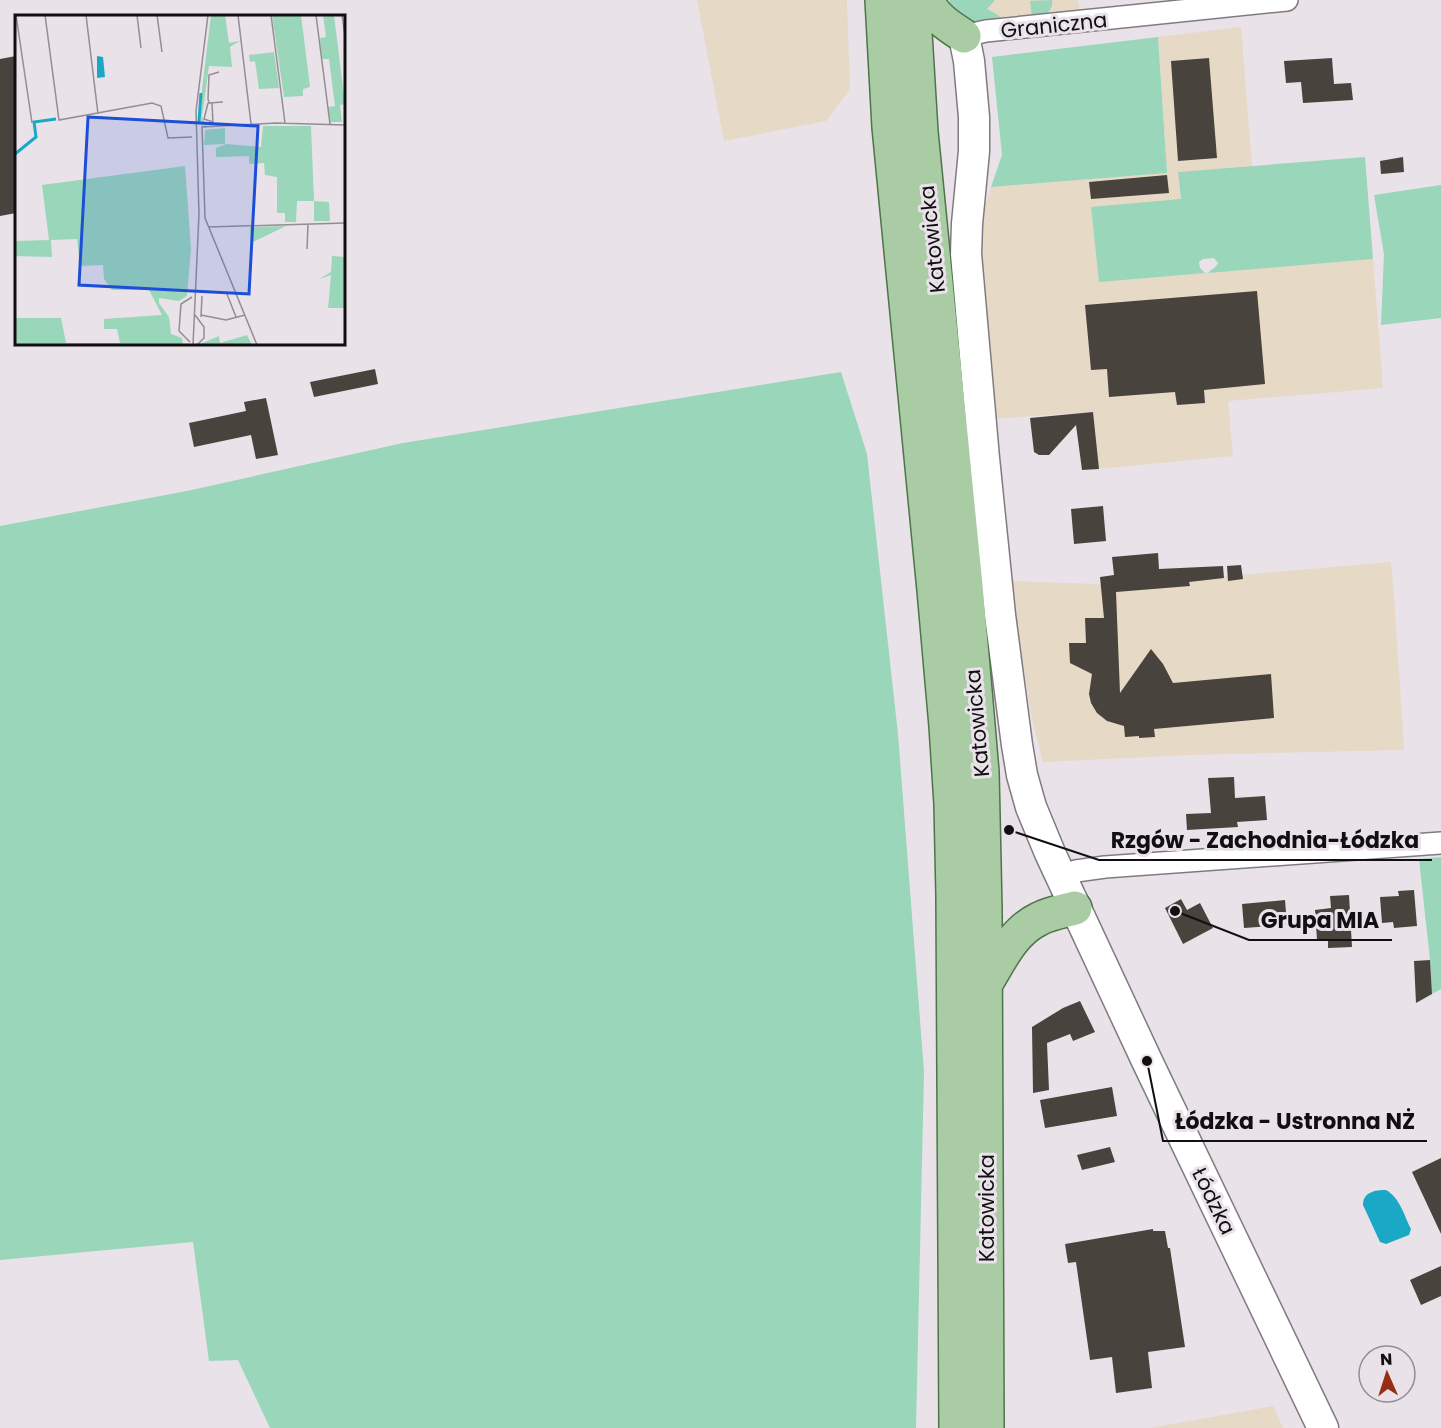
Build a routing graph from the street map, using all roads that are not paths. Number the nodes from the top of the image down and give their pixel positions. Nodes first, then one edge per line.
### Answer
1 (1287, 0) edge
2 (904, 8) edge
3 (964, 36) junction
4 (1441, 843) edge
5 (1063, 879) junction
6 (1076, 908) junction
7 (985, 985) junction
8 (956, 1428) edge
9 (987, 1428) edge
10 (1323, 1428) edge

1 - 3 street, Graniczna
2 - 3 main road
2 - 7 main road, Katowicka
2 - 8 main road, Katowicka
3 - 5 street, Łódzka
4 - 5 street
5 - 6 street, Łódzka
6 - 7 main road
6 - 10 street, Łódzka
7 - 9 main road, Katowicka

